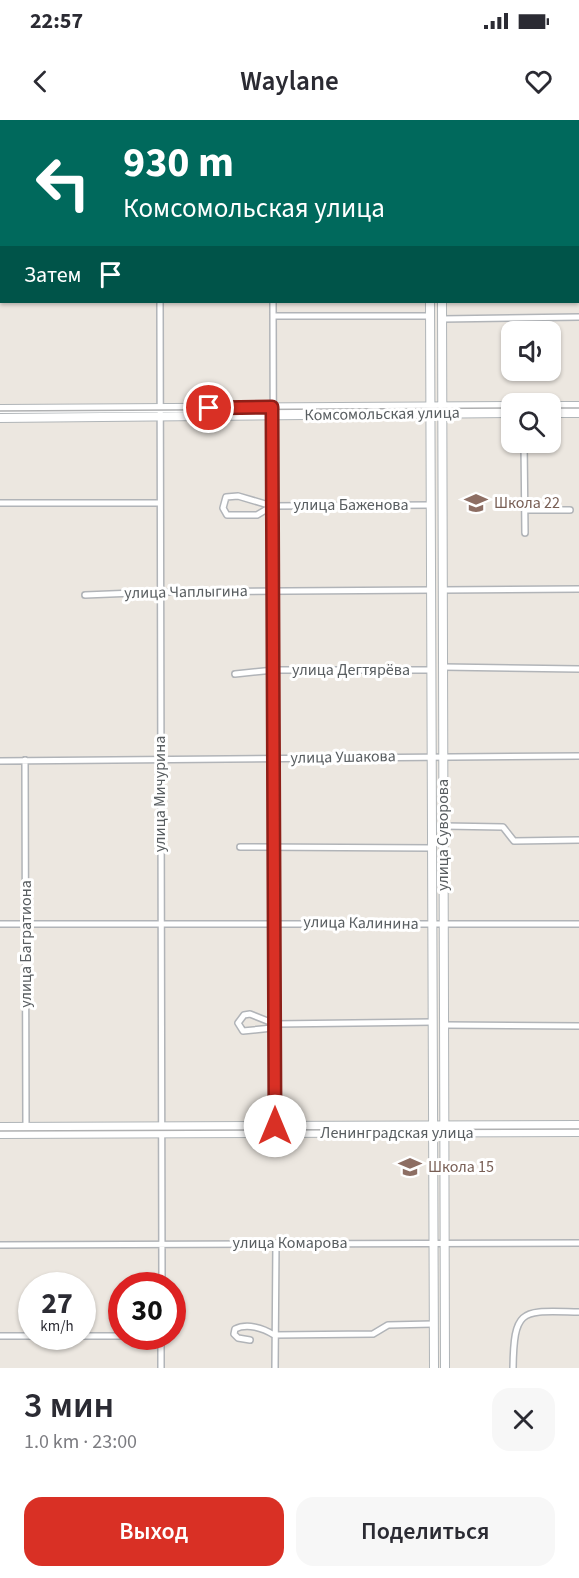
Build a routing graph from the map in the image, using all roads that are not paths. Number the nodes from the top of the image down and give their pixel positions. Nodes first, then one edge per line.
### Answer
1 (579, 120) edge
2 (579, 153) edge
3 (160, 303) edge
4 (273, 303) edge
5 (430, 303) edge
6 (442, 303) edge
7 (274, 316) junction
8 (430, 316) junction
9 (579, 317) edge
10 (442, 319) junction
11 (561, 406) edge
12 (579, 406) edge
13 (501, 407) edge
14 (0, 409) edge
15 (431, 410) junction
16 (442, 410) junction
17 (159, 412) junction
18 (272, 412) junction
19 (501, 413) edge
20 (561, 413) edge
21 (579, 413) edge
22 (0, 418) edge
23 (524, 453) edge
24 (0, 502) edge
25 (160, 502) junction
26 (431, 505) junction
27 (272, 506) junction
28 (525, 510) junction
29 (570, 510) dead end
30 (525, 533) dead end
31 (579, 589) edge
32 (432, 590) junction
33 (443, 590) junction
34 (274, 591) junction
35 (159, 592) junction
36 (85, 595) dead end
37 (443, 667) junction
38 (579, 669) edge
39 (274, 670) junction
40 (432, 670) junction
41 (235, 674) dead end
42 (432, 756) junction
43 (443, 756) junction
44 (579, 756) edge
45 (273, 758) junction
46 (159, 759) junction
47 (0, 760) edge
48 (25, 760) junction
49 (444, 826) junction
50 (579, 840) edge
51 (240, 847) dead end
52 (432, 848) junction
53 (274, 849) junction
54 (274, 922) junction
55 (0, 924) edge
56 (26, 924) junction
57 (432, 924) junction
58 (443, 924) junction
59 (579, 924) edge
60 (162, 925) junction
61 (433, 1022) junction
62 (275, 1024) junction
63 (445, 1025) junction
64 (579, 1026) edge
65 (579, 1125) edge
66 (275, 1126) junction
67 (0, 1127) edge
68 (26, 1127) junction
69 (433, 1129) junction
70 (444, 1129) junction
71 (163, 1130) junction
72 (579, 1132) edge
73 (0, 1134) edge
74 (276, 1243) junction
75 (579, 1243) edge
76 (162, 1244) junction
77 (434, 1244) junction
78 (444, 1244) junction
79 (0, 1245) edge
80 (162, 1272) edge
81 (579, 1312) edge
82 (433, 1324) junction
83 (274, 1335) junction
84 (0, 1336) edge
85 (18, 1336) edge
86 (250, 1340) dead end
87 (161, 1350) edge
88 (161, 1368) edge
89 (275, 1368) edge
90 (434, 1368) edge
91 (445, 1368) edge
92 (513, 1368) edge

1 - 2 street
3 - 17 street, улица Мичурина
4 - 7 street, улица Баженова
5 - 8 main road, улица Суворова
6 - 10 main road, улица Суворова
7 - 8 street
7 - 18 street, улица Баженова
8 - 15 main road, улица Суворова
9 - 10 street
10 - 16 main road, улица Суворова
11 - 12 main road
13 - 16 main road, Комсомольская улица
14 - 17 main road, Комсомольская улица
15 - 16 main road, Комсомольская улица
15 - 18 main road, Комсомольская улица
15 - 26 main road, улица Суворова
16 - 19 main road, Комсомольская улица
16 - 33 main road, улица Суворова
17 - 18 main road, Комсомольская улица
17 - 22 main road, Комсомольская улица
17 - 25 street, улица Мичурина
18 - 27 street, улица Баженова
20 - 21 main road
23 - 28 street
24 - 25 street
25 - 35 street, улица Мичурина
26 - 27 street, улица Баженова
26 - 32 main road, улица Суворова
27 - 27 street
27 - 34 street, улица Баженова
28 - 29 street
28 - 30 street
31 - 33 street
32 - 34 street, улица Чаплыгина
32 - 40 main road, улица Суворова
33 - 37 main road, улица Суворова
34 - 35 street, улица Чаплыгина
34 - 39 street, улица Баженова
35 - 36 street, улица Чаплыгина
35 - 46 street, улица Мичурина
37 - 38 street
37 - 43 main road, улица Суворова
39 - 40 street, улица Дегтярёва
39 - 41 street, улица Дегтярёва
39 - 45 street, улица Баженова
40 - 42 main road, улица Суворова
42 - 43 street, улица Ушакова
42 - 45 street, улица Ушакова
42 - 52 main road, улица Суворова
43 - 44 street, улица Ушакова
43 - 49 main road, улица Суворова
45 - 46 street, улица Ушакова
45 - 53 street, улица Баженова
46 - 48 street, улица Ушакова
46 - 60 street, улица Мичурина
47 - 48 street, улица Ушакова
48 - 56 street, улица Багратиона
49 - 50 street
49 - 58 main road, улица Суворова
51 - 53 street
52 - 53 street
52 - 57 main road, улица Суворова
53 - 54 street, улица Баженова
54 - 57 street, улица Калинина
54 - 60 street, улица Калинина
54 - 62 street, улица Баженова
55 - 56 street, улица Калинина
56 - 60 street, улица Калинина
56 - 68 street, улица Багратиона
57 - 58 street, улица Калинина
57 - 61 main road, улица Суворова
58 - 59 street, улица Калинина
58 - 63 main road, улица Суворова
60 - 71 street, улица Мичурина
61 - 62 street
61 - 69 main road, улица Суворова
62 - 62 street
62 - 66 street, улица Баженова
63 - 64 street
63 - 70 main road, улица Суворова
65 - 70 main road, Ленинградская улица
66 - 69 main road, Ленинградская улица
66 - 71 main road, Ленинградская улица
67 - 68 main road, Ленинградская улица
68 - 71 main road, Ленинградская улица
69 - 70 main road, Ленинградская улица
69 - 71 main road, Ленинградская улица
69 - 77 main road, улица Суворова
70 - 72 main road, Ленинградская улица
70 - 78 main road, улица Суворова
71 - 73 main road, Ленинградская улица
71 - 76 street, улица Мичурина
74 - 76 street, улица Комарова
74 - 77 street, улица Комарова
74 - 83 street
75 - 78 street, улица Комарова
76 - 79 street, улица Комарова
76 - 80 street, улица Мичурина
77 - 78 street, улица Комарова
77 - 82 main road, улица Суворова
78 - 91 main road, улица Суворова
81 - 92 street
82 - 83 street
82 - 90 main road, улица Суворова
83 - 86 street
83 - 89 street
84 - 85 street
87 - 88 street

